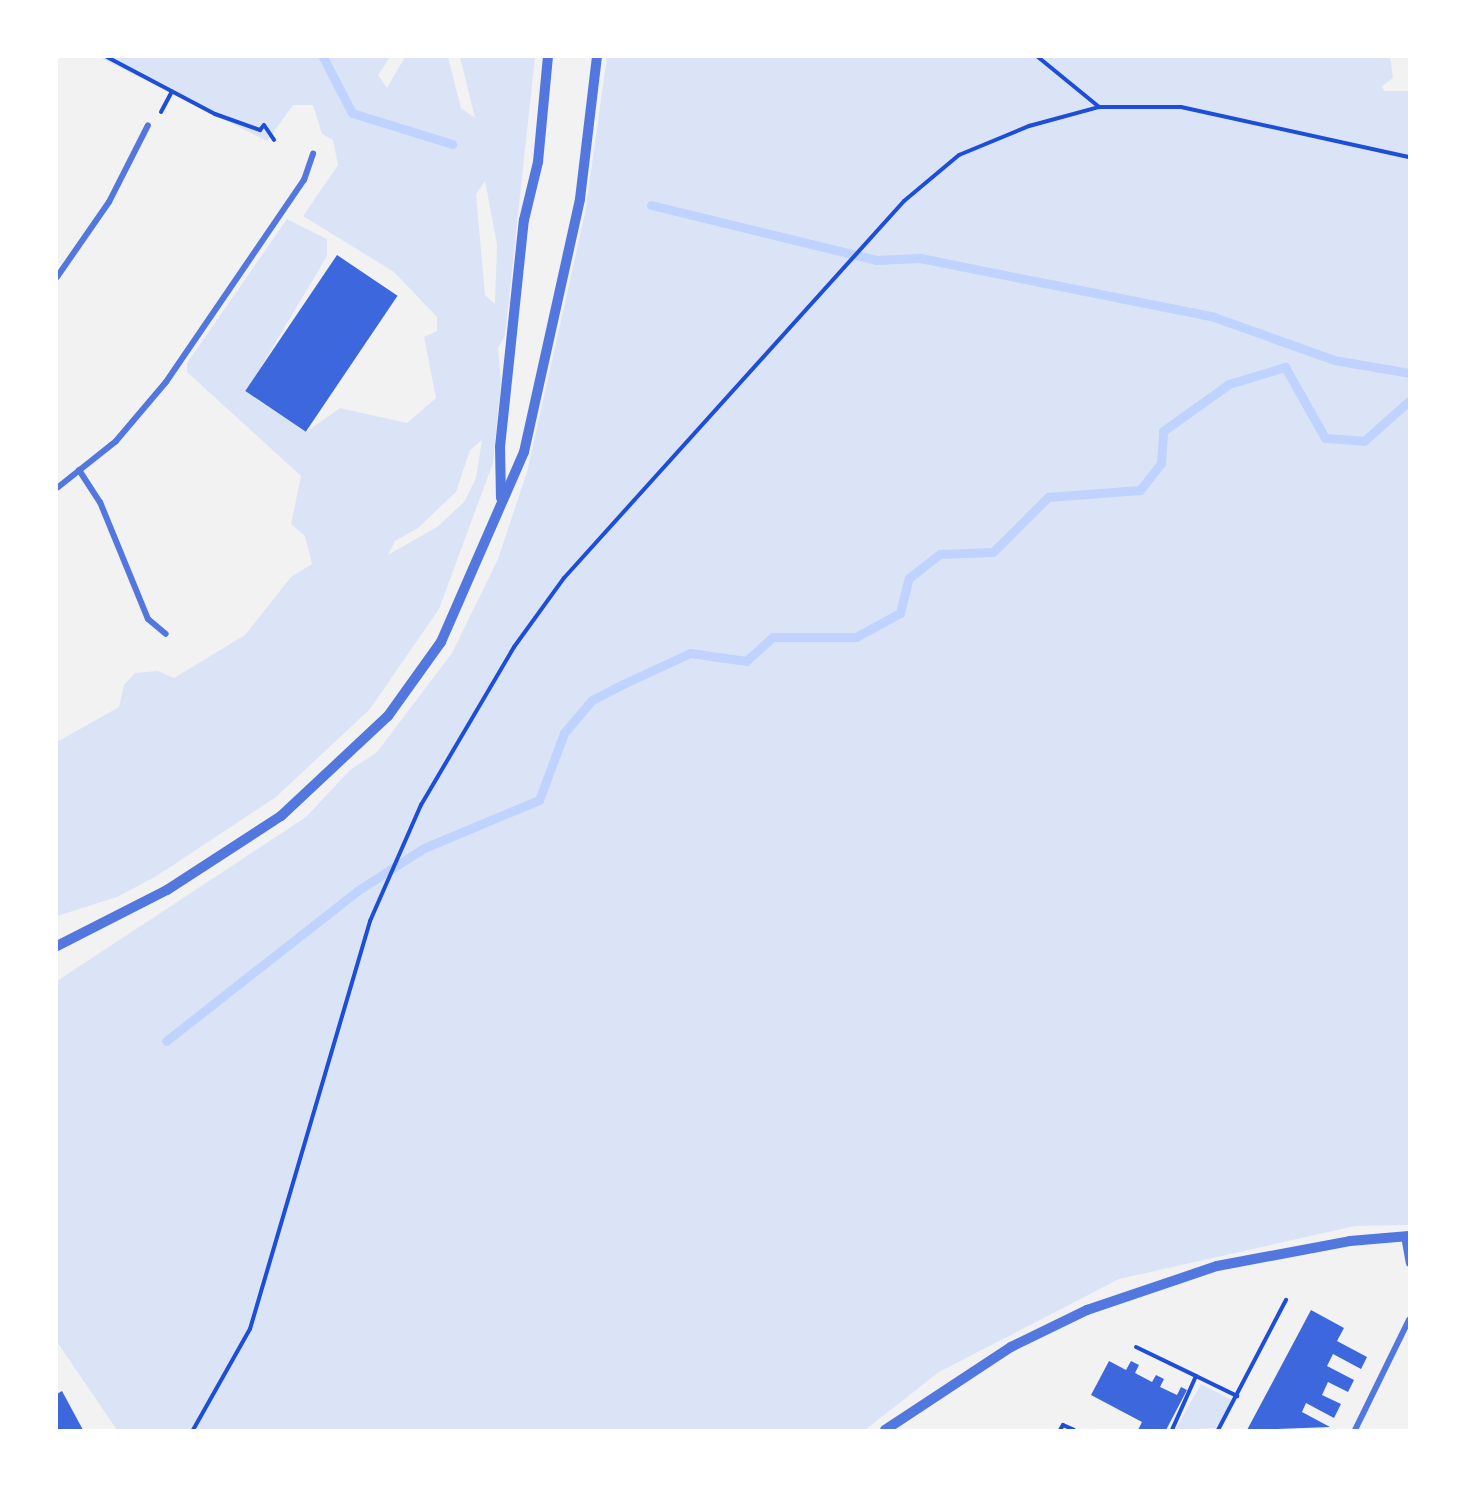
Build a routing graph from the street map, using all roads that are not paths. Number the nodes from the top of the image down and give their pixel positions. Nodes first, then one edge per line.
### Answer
1 (548, 57) edge
2 (597, 57) edge
3 (147, 125) dead end
4 (312, 154) dead end
5 (57, 277) edge
6 (79, 470) junction
7 (57, 488) edge
8 (501, 502) junction
9 (166, 634) dead end
10 (57, 946) edge
11 (1406, 1236) edge
12 (1409, 1264) edge
13 (1409, 1320) edge
14 (885, 1430) edge
15 (1355, 1430) edge

1 - 8 street
2 - 8 street
3 - 5 street
4 - 6 street
6 - 7 street
6 - 9 street
8 - 10 street
11 - 12 street
11 - 14 street
13 - 15 street

